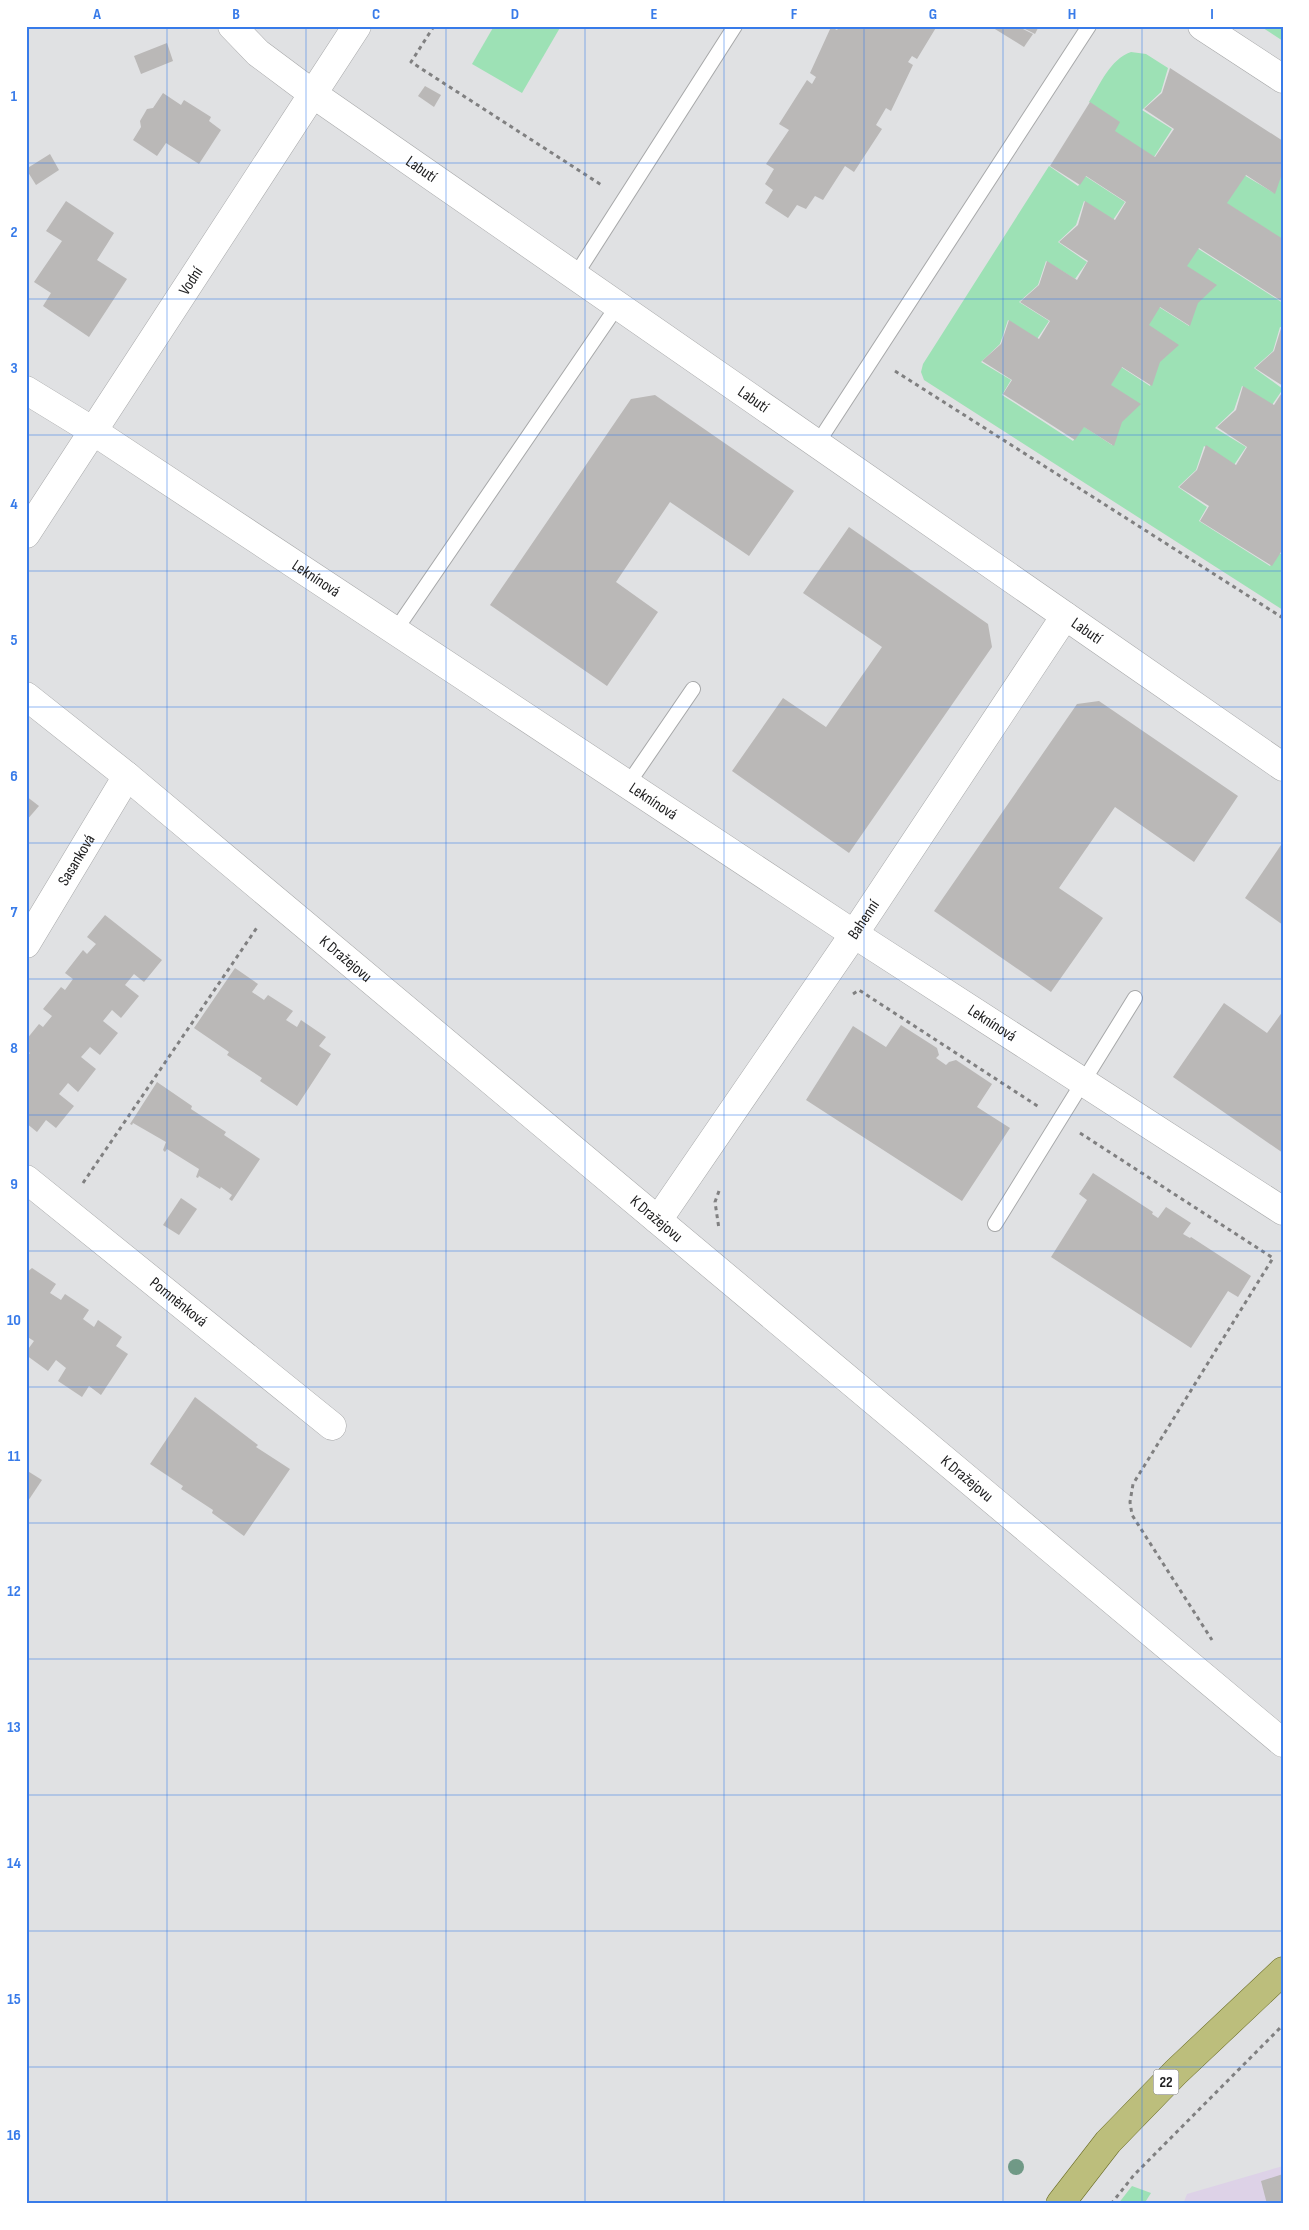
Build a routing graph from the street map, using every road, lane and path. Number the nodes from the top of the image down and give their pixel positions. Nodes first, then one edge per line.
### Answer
1 (232, 26) edge
2 (357, 26) edge
3 (434, 26) edge
4 (735, 26) edge
5 (1089, 26) edge
6 (1202, 26) edge
7 (1283, 79) edge
8 (313, 94) junction
9 (624, 200) junction
10 (575, 276) junction
11 (618, 305) junction
12 (873, 358) junction
13 (26, 390) edge
14 (93, 431) junction
15 (817, 444) junction
16 (26, 534) edge
17 (1065, 616) junction
18 (1283, 618) edge
19 (395, 631) junction
20 (693, 689) dead end
21 (26, 696) edge
22 (1283, 767) edge
23 (127, 776) junction
24 (628, 784) junction
25 (275, 900) junction
26 (854, 934) junction
27 (26, 944) edge
28 (850, 997) dead end
29 (1135, 998) dead end
30 (1083, 1082) junction
31 (1041, 1108) dead end
32 (1074, 1130) dead end
33 (26, 1179) edge
34 (720, 1189) dead end
35 (65, 1210) junction
36 (1283, 1211) edge
37 (658, 1220) junction
38 (995, 1224) dead end
39 (719, 1230) dead end
40 (332, 1426) dead end
41 (1214, 1642) dead end
42 (1283, 1744) edge
43 (1283, 1971) edge
44 (1283, 2025) edge
45 (1060, 2204) edge
46 (1111, 2204) edge

1 - 8 street, Labutí
2 - 8 street, Vodní
3 - 9 path
4 - 9 lane
5 - 12 lane
6 - 7 street
8 - 10 street, Labutí
8 - 14 street, Vodní
9 - 10 lane
10 - 11 street, Labutí
11 - 15 street, Labutí
11 - 19 lane
12 - 15 lane
12 - 18 path
13 - 14 street, Leknínová
14 - 16 street, Vodní
14 - 19 street, Leknínová
15 - 17 street, Labutí
17 - 22 street, Labutí
17 - 26 street, Bahenní
19 - 24 street, Leknínová
20 - 24 lane
21 - 23 street, K Dražejovu
23 - 25 street, K Dražejovu
23 - 27 street, Sasanková
24 - 26 street, Leknínová
25 - 35 path
25 - 37 street, K Dražejovu
26 - 30 street, Leknínová
26 - 37 street, Bahenní
28 - 31 path
29 - 30 lane
30 - 36 street, Leknínová
30 - 38 lane
32 - 41 path
33 - 35 street, Pomněnková
34 - 39 path
35 - 40 street, Pomněnková
37 - 42 street, K Dražejovu
43 - 45 main road, 22
44 - 46 path

